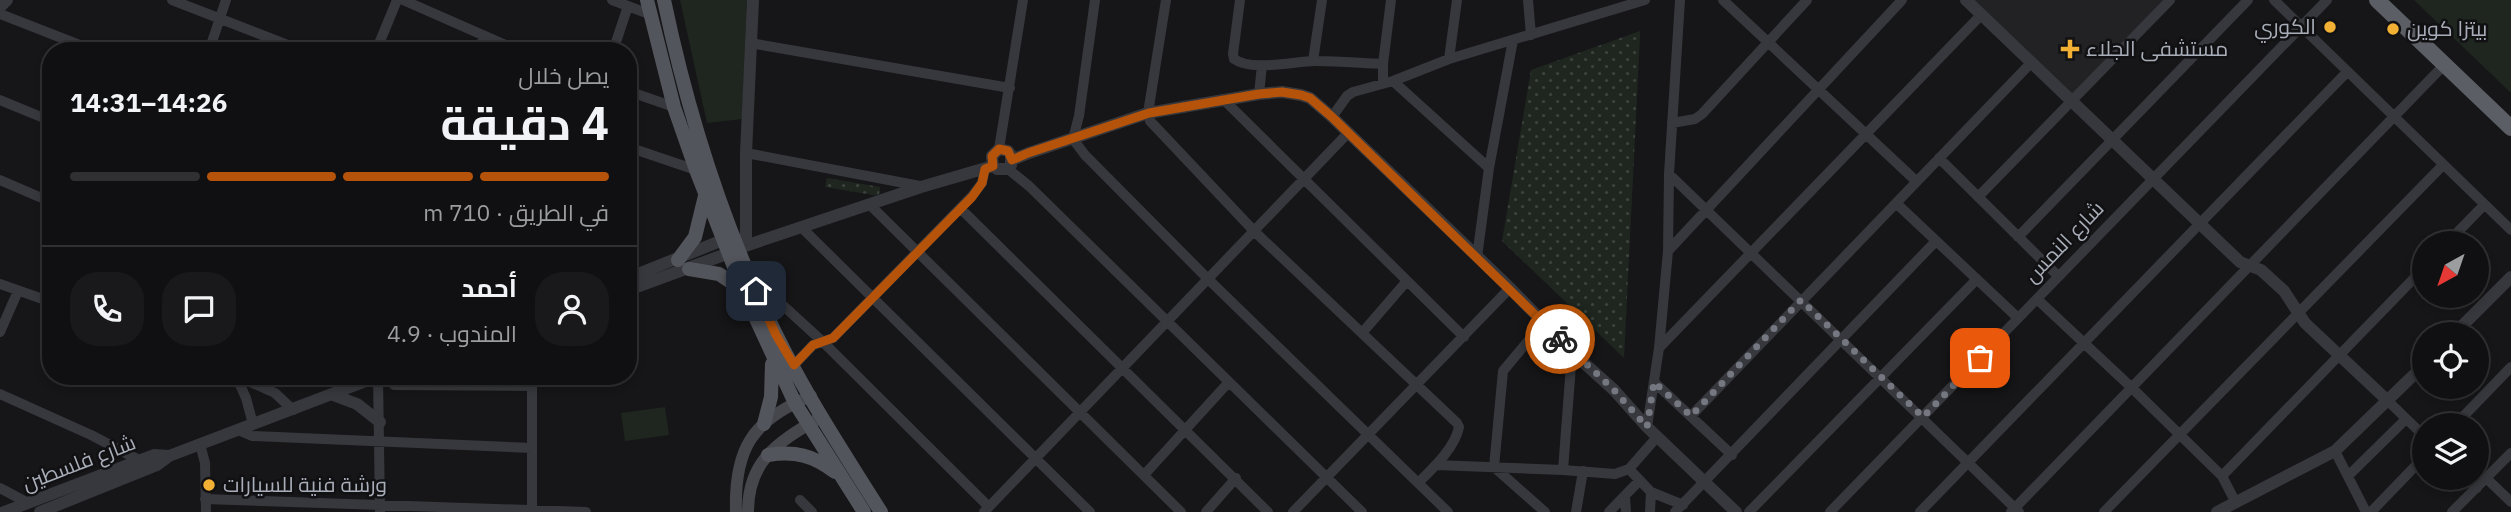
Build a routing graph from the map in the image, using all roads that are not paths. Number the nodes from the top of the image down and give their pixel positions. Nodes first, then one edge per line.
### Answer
1 (7, 0) edge
2 (172, 0) edge
3 (226, 0) edge
4 (397, 0) edge
5 (403, 0) edge
6 (612, 0) edge
7 (664, 0) edge
8 (753, 0) edge
9 (1023, 0) edge
10 (1095, 0) edge
11 (1166, 0) edge
12 (1240, 0) edge
13 (1322, 0) edge
14 (1391, 0) edge
15 (1457, 0) edge
16 (1528, 0) edge
17 (1601, 0) edge
18 (1645, 0) edge
19 (1680, 0) edge
20 (1723, 0) edge
21 (1807, 0) edge
22 (1902, 0) edge
23 (1966, 0) edge
24 (2170, 0) edge
25 (2248, 0) edge
26 (2274, 0) edge
27 (2327, 0) edge
28 (2377, 0) edge
29 (2391, 0) edge
30 (628, 6) junction
31 (0, 7) edge
32 (648, 7) edge
33 (1599, 12) junction
34 (0, 14) edge
35 (1981, 15) junction
36 (219, 18) junction
37 (2301, 27) junction
38 (1531, 35) junction
39 (484, 37) junction
40 (1513, 40) junction
41 (72, 42) edge
42 (212, 42) edge
43 (280, 42) edge
44 (380, 42) edge
45 (482, 42) edge
46 (496, 42) edge
47 (616, 42) edge
48 (750, 43) junction
49 (1769, 43) junction
50 (1449, 59) junction
51 (1313, 61) junction
52 (2031, 63) junction
53 (2446, 63) junction
54 (1383, 64) junction
55 (1262, 65) junction
56 (2347, 72) junction
57 (1388, 82) junction
58 (1010, 88) junction
59 (1818, 89) junction
60 (637, 94) edge
61 (1259, 94) junction
62 (1223, 99) junction
63 (0, 100) edge
64 (2073, 102) junction
65 (674, 107) junction
66 (1149, 113) junction
67 (2511, 116) edge
68 (42, 117) edge
69 (1332, 117) junction
70 (2395, 118) junction
71 (1672, 122) junction
72 (2511, 128) edge
73 (1348, 133) junction
74 (1867, 133) junction
75 (1073, 139) junction
76 (2112, 139) junction
77 (999, 149) junction
78 (637, 150) edge
79 (746, 153) junction
80 (1938, 158) junction
81 (1010, 164) junction
82 (2443, 165) junction
83 (989, 167) junction
84 (1489, 168) junction
85 (696, 170) junction
86 (1670, 174) junction
87 (2153, 177) junction
88 (0, 180) edge
89 (1303, 180) junction
90 (1916, 180) junction
91 (921, 187) junction
92 (705, 195) junction
93 (1978, 197) junction
94 (42, 198) edge
95 (1895, 203) junction
96 (869, 204) junction
97 (2484, 205) junction
98 (960, 208) junction
99 (1706, 210) junction
100 (2201, 223) junction
101 (801, 227) junction
102 (2511, 230) edge
103 (1254, 231) junction
104 (2459, 231) edge
105 (2018, 237) junction
106 (1936, 241) junction
107 (734, 247) junction
108 (1668, 251) junction
109 (918, 252) junction
110 (1752, 253) junction
111 (1477, 257) junction
112 (683, 264) junction
113 (2249, 267) junction
114 (750, 275) junction
115 (637, 276) edge
116 (2058, 276) junction
117 (2511, 277) edge
118 (1208, 279) junction
119 (1976, 279) junction
120 (2412, 280) edge
121 (1406, 282) junction
122 (0, 284) edge
123 (637, 286) edge
124 (1510, 288) junction
125 (18, 291) junction
126 (744, 292) junction
127 (42, 299) edge
128 (872, 299) junction
129 (2037, 299) junction
130 (1801, 300) junction
131 (2299, 314) junction
132 (2018, 318) junction
133 (1166, 322) junction
134 (1544, 322) junction
135 (2466, 322) edge
136 (0, 332) edge
137 (1362, 333) junction
138 (1464, 337) junction
139 (1842, 339) junction
140 (823, 342) junction
141 (2084, 343) junction
142 (1659, 348) junction
143 (1572, 352) junction
144 (771, 355) junction
145 (2340, 355) junction
146 (794, 365) junction
147 (1123, 367) junction
148 (2511, 367) edge
149 (1882, 377) junction
150 (2412, 377) edge
151 (1654, 382) junction
152 (1228, 383) junction
153 (241, 385) edge
154 (257, 385) edge
155 (357, 385) edge
156 (379, 385) edge
157 (532, 385) edge
158 (1416, 385) junction
159 (2132, 388) junction
160 (0, 394) edge
161 (333, 395) junction
162 (811, 396) junction
163 (2388, 401) junction
164 (795, 402) junction
165 (293, 410) junction
166 (1080, 412) junction
167 (2467, 413) edge
168 (823, 416) junction
169 (1691, 416) junction
170 (1923, 417) junction
171 (2406, 419) junction
172 (380, 422) junction
173 (253, 424) junction
174 (764, 424) junction
175 (808, 425) junction
176 (2412, 425) edge
177 (1647, 427) junction
178 (238, 430) junction
179 (1187, 430) junction
180 (1367, 435) junction
181 (2180, 435) junction
182 (1657, 437) junction
183 (380, 442) junction
184 (201, 444) junction
185 (532, 449) junction
186 (2335, 451) junction
187 (2511, 453) edge
188 (768, 455) junction
189 (1732, 455) junction
190 (169, 456) junction
191 (1036, 458) junction
192 (139, 460) junction
193 (1969, 461) junction
194 (1436, 465) junction
195 (1494, 467) junction
196 (1629, 469) junction
197 (2412, 469) edge
198 (1563, 470) junction
199 (1583, 471) junction
200 (1144, 475) junction
201 (2489, 475) edge
202 (840, 476) junction
203 (2222, 476) junction
204 (2348, 477) junction
205 (1236, 478) junction
206 (1328, 478) junction
207 (1639, 481) junction
208 (2489, 481) edge
209 (1705, 482) junction
210 (1418, 483) junction
211 (0, 488) edge
212 (2475, 490) edge
213 (1651, 492) junction
214 (1625, 496) junction
215 (205, 499) junction
216 (800, 500) dead end
217 (2511, 502) edge
218 (28, 503) junction
219 (2236, 503) junction
220 (380, 508) edge
221 (1679, 508) edge
222 (987, 509) edge
223 (532, 511) edge
224 (2015, 511) edge
225 (4, 512) edge
226 (40, 512) edge
227 (205, 512) edge
228 (586, 512) edge
229 (736, 512) edge
230 (748, 512) edge
231 (812, 512) edge
232 (864, 512) edge
233 (881, 512) edge
234 (1090, 512) edge
235 (1181, 512) edge
236 (1206, 512) edge
237 (1268, 512) edge
238 (1293, 512) edge
239 (1362, 512) edge
240 (1448, 512) edge
241 (1545, 512) edge
242 (1576, 512) edge
243 (1609, 512) edge
244 (1626, 512) edge
245 (1650, 512) edge
246 (1736, 512) edge
247 (1749, 512) edge
248 (1830, 512) edge
249 (1920, 512) edge
250 (2104, 512) edge
251 (2217, 512) edge
252 (2369, 512) edge
253 (2452, 512) edge

1 - 31 street
2 - 36 street
3 - 36 street
4 - 44 street
5 - 39 street
6 - 30 street
7 - 107 main road
8 - 48 street
9 - 58 street
10 - 75 street
11 - 66 street
12 - 55 street
13 - 51 street
14 - 54 street
15 - 50 street
16 - 38 street
17 - 33 street
18 - 33 street
19 - 71 street
20 - 49 street
21 - 49 street
22 - 59 street
23 - 35 street
24 - 64 street
25 - 76 street
26 - 37 street
27 - 37 street, شارع النمس
28 - 53 highway
29 - 67 highway
30 - 32 street
30 - 47 street
32 - 65 main road
33 - 38 street
34 - 41 street
35 - 52 street
35 - 74 street
36 - 42 street
36 - 43 street
37 - 56 street
37 - 87 street, شارع النمس
38 - 40 street
39 - 45 street
39 - 46 street
40 - 50 street
40 - 84 street
48 - 58 street
48 - 79 street
49 - 59 street
49 - 71 street
50 - 57 street
51 - 54 street
51 - 55 street
52 - 64 street
52 - 80 street
53 - 70 street
53 - 72 highway
54 - 57 street
55 - 61 street
56 - 70 street
56 - 100 street
57 - 69 street
57 - 84 street
58 - 77 street
59 - 74 street
59 - 99 street
60 - 65 street
61 - 62 street
61 - 69 street
62 - 66 street
62 - 89 street
63 - 68 street
64 - 76 street
64 - 93 street
65 - 85 main road
66 - 75 street
66 - 103 street
69 - 73 street
70 - 82 street
70 - 113 street
71 - 86 street
73 - 89 street
73 - 111 street
74 - 90 street
74 - 110 street
75 - 81 street
75 - 118 street
76 - 87 street
76 - 105 street
77 - 81 street
77 - 83 street
78 - 85 street
79 - 91 street
79 - 107 street
80 - 90 street
80 - 93 street
81 - 83 street
81 - 133 street
82 - 97 street
82 - 131 street
83 - 91 street
83 - 98 street
84 - 111 street
85 - 92 main road
86 - 99 street
86 - 108 street
87 - 100 street
87 - 116 street, شارع النمس
88 - 94 street
89 - 103 street
89 - 121 street
90 - 95 street
91 - 96 street
92 - 107 main road
92 - 112 main road
93 - 105 street
95 - 106 street
95 - 130 street
96 - 101 street
96 - 109 street
97 - 102 street
97 - 104 street
98 - 109 street
98 - 147 street
99 - 108 street
99 - 110 street
100 - 113 street
100 - 141 street
101 - 107 street
101 - 128 street
103 - 118 street
103 - 137 street
105 - 116 street
106 - 119 street
106 - 139 street
107 - 112 street
107 - 114 main road
107 - 126 main road
108 - 142 street
109 - 128 street
109 - 166 street
110 - 130 street
110 - 142 street
111 - 124 street
112 - 115 street
112 - 123 street
112 - 126 main road
113 - 131 street
113 - 159 street
114 - 140 street
114 - 146 main road
116 - 129 street, شارع النمس
117 - 135 street
118 - 133 street
118 - 180 street
119 - 132 street
119 - 149 street
120 - 145 street
121 - 137 street
121 - 138 street
122 - 125 street
124 - 134 street
124 - 138 street
125 - 127 street
125 - 136 street
126 - 144 main road
128 - 140 street
128 - 191 street
129 - 132 street, شارع النمس
129 - 141 street
130 - 139 street
130 - 169 street
131 - 145 street
131 - 181 street
132 - 170 street, شارع النمس
133 - 147 street
133 - 152 street
134 - 143 street
134 - 195 street
137 - 158 street
138 - 158 street
139 - 149 street
139 - 189 street
140 - 146 street
140 - 222 street
141 - 159 street
141 - 193 street
142 - 151 street
143 - 177 street
143 - 198 street
144 - 164 main road
144 - 174 main road
145 - 163 street
145 - 203 street
146 - 162 main road
147 - 166 street
147 - 179 street
148 - 167 street
149 - 170 street
149 - 247 street
150 - 163 street
151 - 169 street
151 - 177 street
152 - 179 street
152 - 206 street
153 - 173 street
154 - 165 street
155 - 161 street, شارع فلسطين
156 - 172 street
157 - 185 street
158 - 180 street
158 - 194 street
159 - 181 street
159 - 224 street
160 - 192 street
161 - 165 street, شارع فلسطين
161 - 172 street
162 - 164 main road
162 - 168 main road
163 - 171 street
163 - 186 street
164 - 174 main road
164 - 175 main road
165 - 173 street, شارع فلسطين
166 - 191 street
166 - 200 street
168 - 175 main road
168 - 233 main road
169 - 189 street
170 - 193 street
170 - 248 street, شارع النمس
171 - 176 street
171 - 204 street
172 - 183 street
173 - 178 street, شارع فلسطين
174 - 229 main road
175 - 188 main road
175 - 202 main road
177 - 182 street
178 - 183 street
178 - 184 street, شارع فلسطين
179 - 200 street
179 - 205 street
180 - 206 street
180 - 210 street
181 - 203 street
181 - 250 street
182 - 196 street
182 - 209 street
183 - 185 street
183 - 220 street
184 - 190 street, شارع فلسطين
184 - 215 street
185 - 223 street
186 - 204 street
186 - 219 street
187 - 201 street
188 - 202 main road
188 - 230 main road
189 - 209 street
190 - 192 street, شارع فلسطين
190 - 226 street, شارع فلسطين
191 - 222 street
191 - 234 street
192 - 218 street, شارع فلسطين
193 - 224 street
193 - 249 street
194 - 195 street
194 - 210 street
195 - 198 street
195 - 241 street
196 - 199 street
196 - 207 street
197 - 252 street
198 - 199 street
199 - 242 street
200 - 235 street
202 - 232 main road
203 - 219 street
204 - 252 street
205 - 236 street
205 - 237 street
206 - 238 street
206 - 239 street
207 - 213 street
207 - 214 street
208 - 217 street
209 - 221 street
209 - 246 street
210 - 240 street
211 - 218 street
212 - 253 street
213 - 221 street
213 - 245 street
214 - 243 street
214 - 244 street
215 - 220 street
215 - 227 street
216 - 231 street
218 - 225 street, شارع فلسطين
219 - 251 street
220 - 223 street
223 - 228 street

